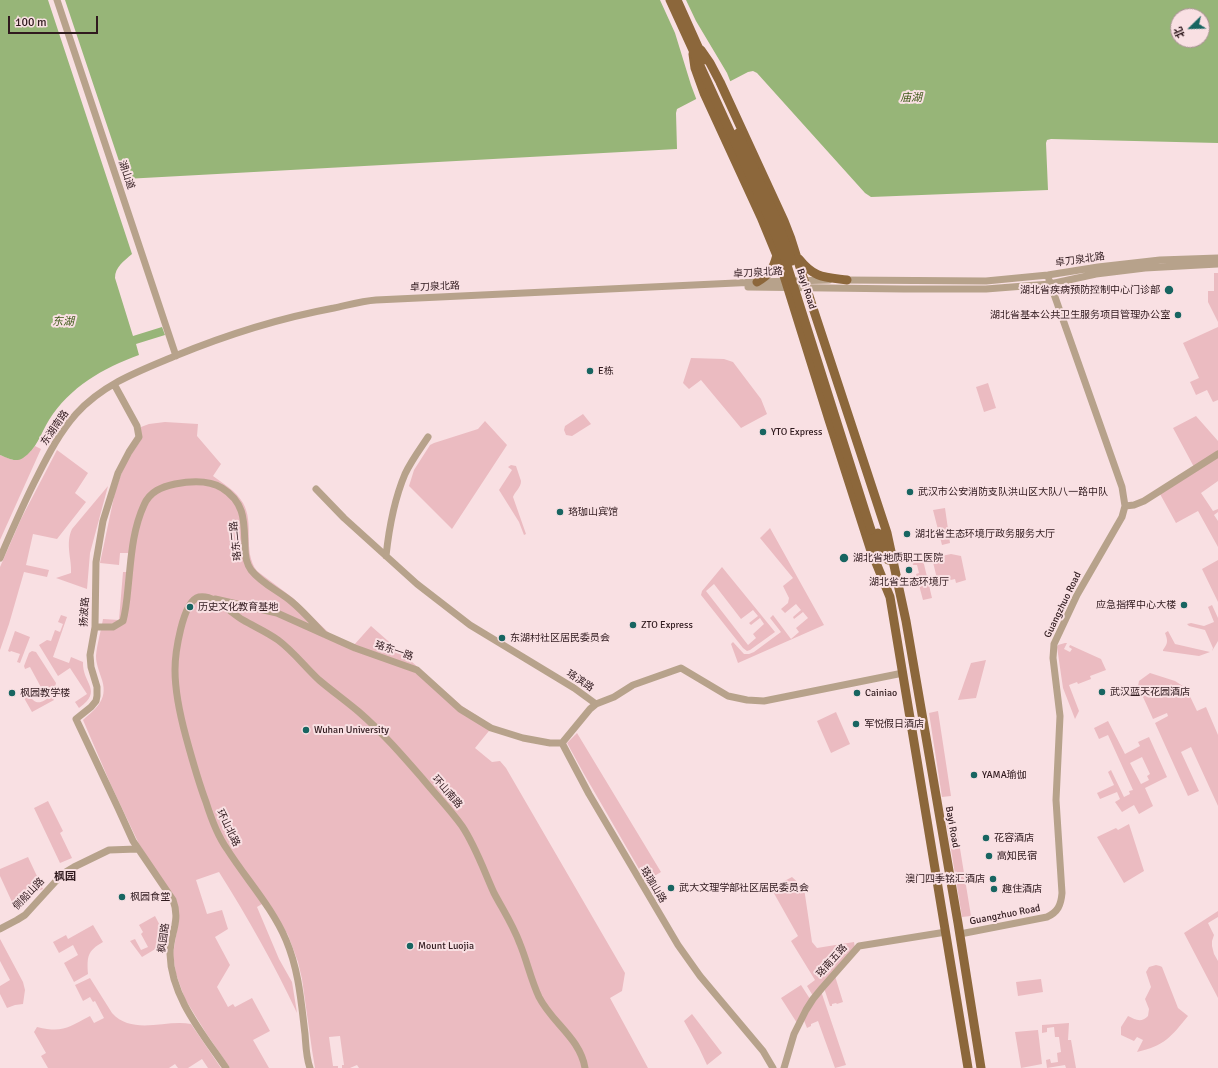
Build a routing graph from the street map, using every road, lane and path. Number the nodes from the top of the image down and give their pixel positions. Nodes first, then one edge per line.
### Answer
1 (57, 0) edge
2 (670, 0) edge
3 (677, 0) edge
4 (696, 47) junction
5 (775, 250) junction
6 (797, 256) junction
7 (1218, 258) edge
8 (1218, 264) edge
9 (1048, 275) junction
10 (847, 280) junction
11 (757, 282) junction
12 (805, 284) junction
13 (1050, 284) junction
14 (788, 285) junction
15 (347, 305) junction
16 (176, 356) junction
17 (114, 384) junction
18 (840, 390) junction
19 (821, 396) junction
20 (428, 437) dead end
21 (1218, 454) edge
22 (316, 489) dead end
23 (1125, 506) junction
24 (874, 529) junction
25 (386, 556) junction
26 (0, 558) edge
27 (899, 590) junction
28 (890, 597) junction
29 (211, 598) junction
30 (95, 628) junction
31 (324, 634) junction
32 (903, 673) junction
33 (596, 704) junction
34 (562, 743) junction
35 (129, 834) joint
36 (133, 841) junction
37 (126, 849) junction
38 (137, 849) junction
39 (0, 929) edge
40 (946, 932) junction
41 (960, 934) junction
42 (226, 1068) edge
43 (310, 1068) edge
44 (585, 1068) edge
45 (773, 1068) edge
46 (784, 1068) edge
47 (968, 1068) edge
48 (981, 1068) edge

1 - 16 street, 湖山道
2 - 4 main road, Bayi Road, bridge
3 - 4 main road, Bayi Road, bridge
4 - 5 main road, Bayi Road, bridge
4 - 6 main road, Bayi Road, bridge
4 - 24 main road, Bayi Road, bridge
5 - 11 main road
5 - 14 main road, Bayi Road
6 - 10 main road
6 - 12 main road, Bayi Road
7 - 9 street, 卓刀泉北路
8 - 13 street, 卓刀泉北路
9 - 10 street, 卓刀泉北路
9 - 13 street, Guangzhuo Road
10 - 12 street, 卓刀泉北路
11 - 14 street, 卓刀泉北路
11 - 15 street, 卓刀泉北路
12 - 13 street, 卓刀泉北路
12 - 14 street, 卓刀泉北路
12 - 18 main road, Bayi Road
13 - 23 street, Guangzhuo Road
14 - 15 street, 卓刀泉北路
14 - 19 main road, Bayi Road
15 - 16 street, 卓刀泉北路
16 - 17 street, 东湖南路
17 - 26 street, 东湖南路
17 - 30 street, 扬波路
18 - 19 main road
18 - 27 main road, Bayi Road
19 - 28 main road, Bayi Road
20 - 25 street
21 - 23 street
22 - 25 street, 珞滨路
23 - 41 street, Guangzhuo Road
24 - 27 main road, Bayi Road
24 - 28 main road, Bayi Road
25 - 33 street, 珞滨路
27 - 41 main road, Bayi Road
28 - 32 main road, Bayi Road
29 - 31 street, 珞东一路
29 - 43 street, 环山北路
29 - 44 street, 环山南路
30 - 31 street, 珞东二路
30 - 35 street, 扬波路
31 - 34 street, 珞东一路
32 - 33 street, 珞滨路
32 - 40 main road, Bayi Road
33 - 34 street
34 - 45 street, 珞珈山路
35 - 36 street, 枫园路
36 - 37 street
36 - 38 street, 枫园路
37 - 38 street, 侧船山路
37 - 39 street, 侧船山路
38 - 42 street, 枫园路
40 - 46 street, 珞南五路
40 - 47 main road, Bayi Road
41 - 48 main road, Bayi Road

